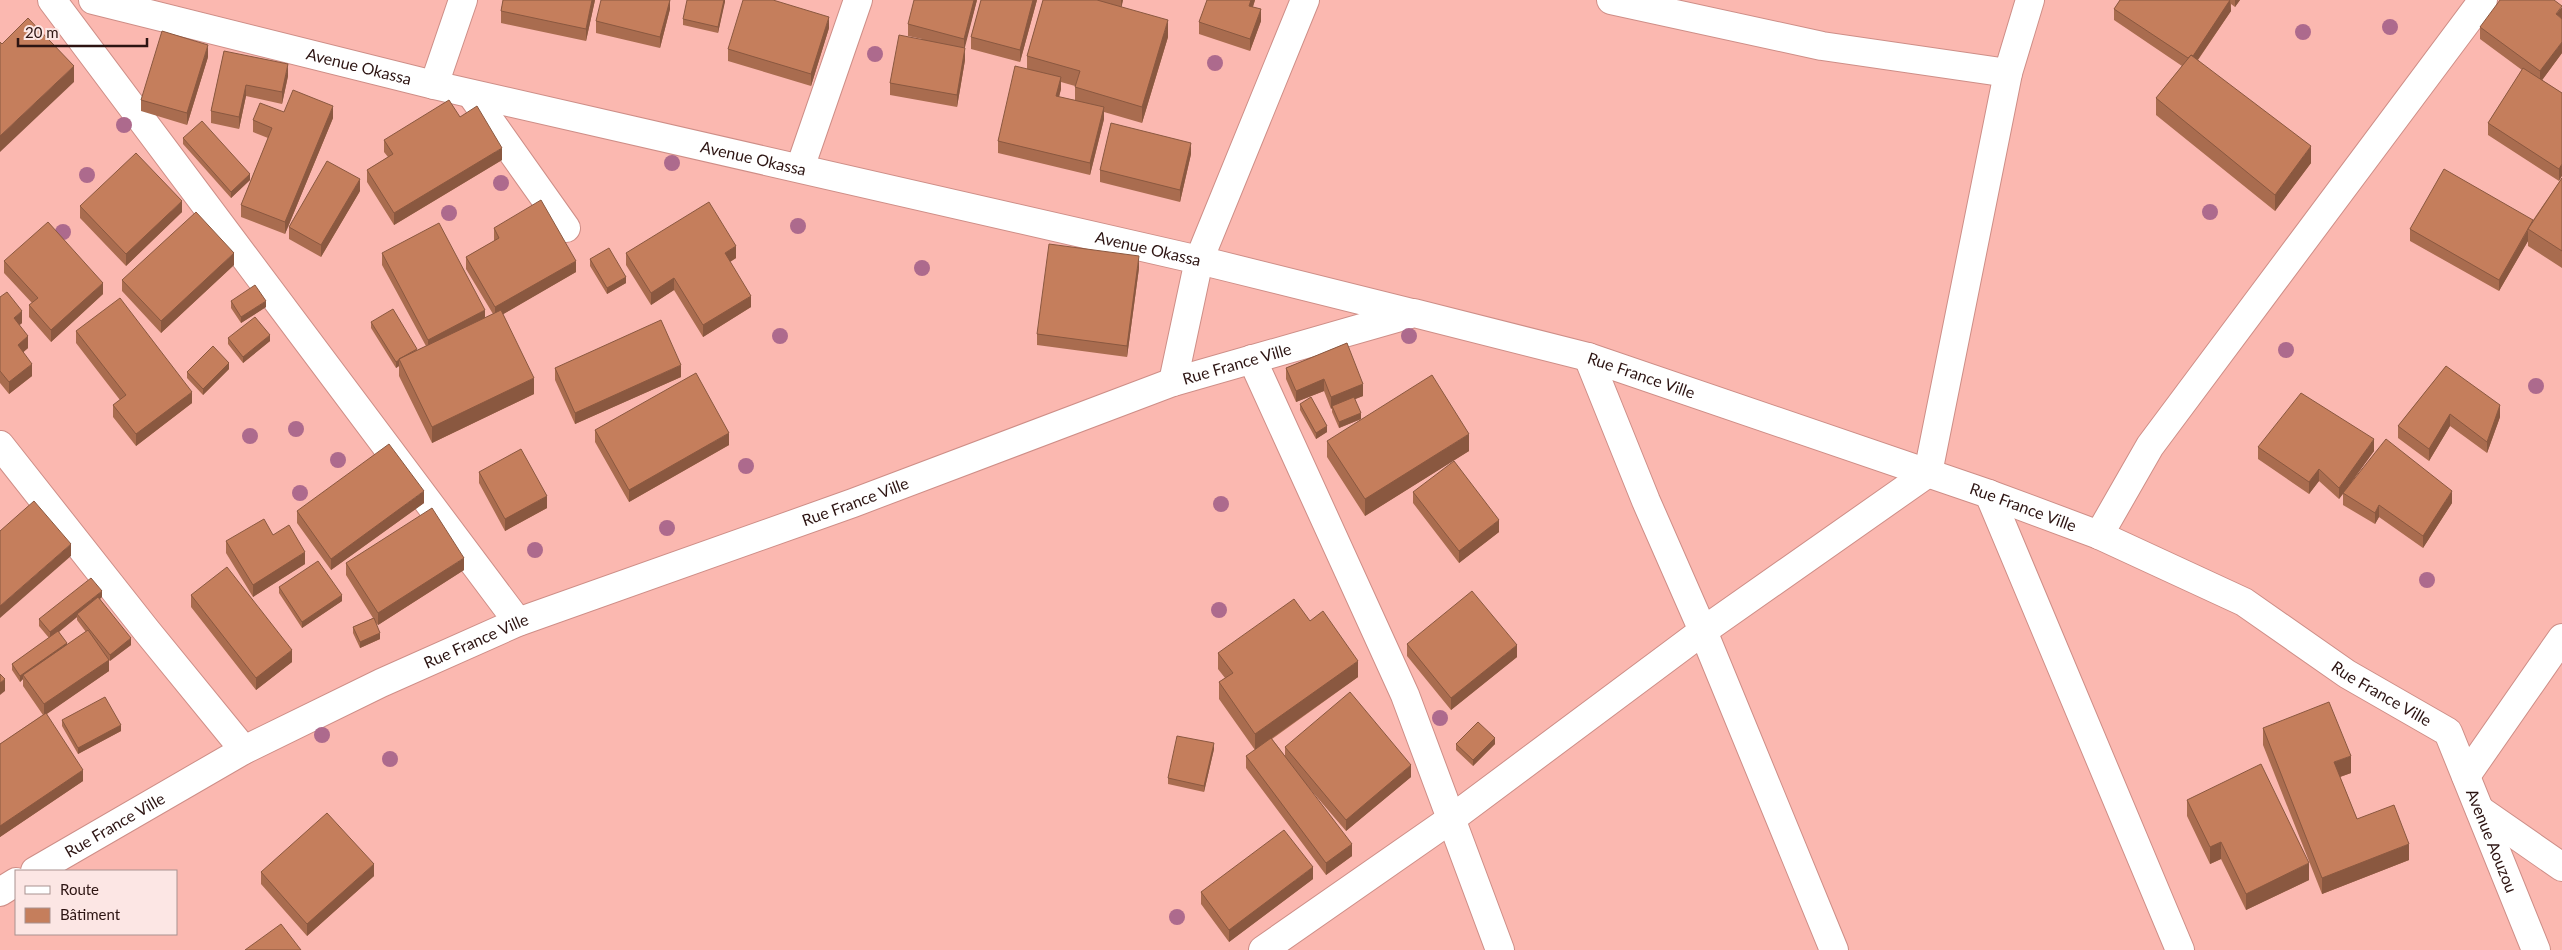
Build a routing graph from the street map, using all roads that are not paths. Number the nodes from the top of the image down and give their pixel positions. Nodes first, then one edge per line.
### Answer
1 (52, 0) edge
2 (93, 0) edge
3 (463, 0) edge
4 (858, 0) edge
5 (1304, 0) edge
6 (1611, 0) edge
7 (2030, 0) edge
8 (2483, 0) edge
9 (2008, 74) junction
10 (434, 86) junction
11 (471, 94) junction
12 (800, 168) junction
13 (566, 228) dead end
14 (1199, 260) junction
15 (1414, 314) junction
16 (1588, 357) junction
17 (1252, 359) junction
18 (1173, 382) junction
19 (0, 444) edge
20 (1928, 473) junction
21 (1989, 494) junction
22 (2099, 535) junction
23 (518, 622) junction
24 (1703, 631) junction
25 (2562, 638) edge
26 (2448, 732) joint
27 (244, 750) junction
28 (2466, 776) junction
29 (2480, 810) junction
30 (1451, 819) junction
31 (2562, 867) edge
32 (37, 870) edge
33 (15, 883) edge
34 (0, 892) edge
35 (1263, 950) edge
36 (1500, 950) edge
37 (1834, 950) edge
38 (2180, 950) edge
39 (2536, 950) edge

1 - 23 street
2 - 10 street, Avenue Okassa
3 - 10 street
4 - 12 street
5 - 14 street
6 - 9 street
7 - 9 street
8 - 22 street
9 - 20 street
10 - 11 street, Avenue Okassa
11 - 12 street, Avenue Okassa
11 - 13 street
12 - 14 street, Avenue Okassa
14 - 15 street, Avenue Okassa
14 - 18 street
15 - 16 street, Rue France Ville
15 - 17 street, Rue France Ville
16 - 20 street, Rue France Ville
16 - 24 street
17 - 18 street, Rue France Ville
17 - 30 street
18 - 23 street, Rue France Ville
19 - 27 street
20 - 21 street, Rue France Ville
20 - 24 street
21 - 22 street, Rue France Ville
21 - 38 street
22 - 26 street, Rue France Ville
23 - 27 street, Rue France Ville
24 - 30 street
24 - 37 street
25 - 28 street
26 - 28 street, Avenue Aouzou
27 - 32 street, Rue France Ville
28 - 29 street, Avenue Aouzou
29 - 31 street
29 - 39 street, Avenue Aouzou
30 - 35 street
30 - 36 street
33 - 34 street

